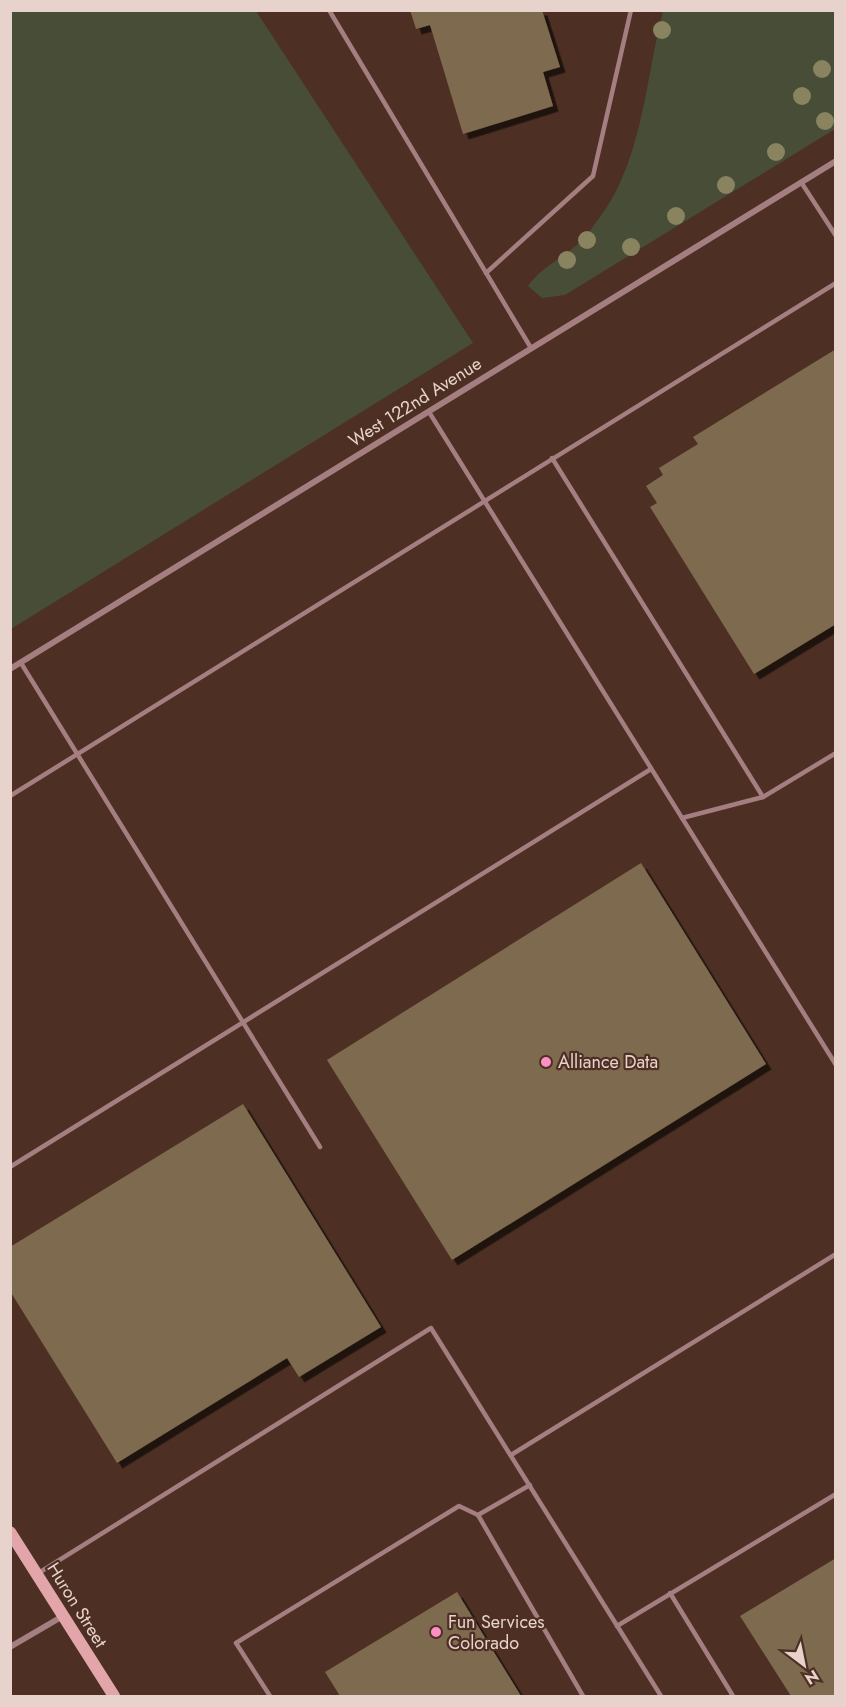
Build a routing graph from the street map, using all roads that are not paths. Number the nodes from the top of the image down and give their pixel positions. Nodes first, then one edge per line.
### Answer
1 (330, 10) edge
2 (631, 10) edge
3 (836, 161) edge
4 (801, 182) junction
5 (836, 236) edge
6 (486, 273) junction
7 (836, 283) edge
8 (531, 348) junction
9 (429, 412) junction
10 (552, 458) junction
11 (484, 501) junction
12 (21, 663) junction
13 (10, 669) edge
14 (77, 753) junction
15 (836, 753) edge
16 (651, 769) junction
17 (10, 796) edge
18 (763, 797) junction
19 (682, 818) junction
20 (243, 1022) junction
21 (836, 1065) edge
22 (320, 1147) dead end
23 (10, 1167) edge
24 (836, 1254) edge
25 (511, 1455) junction
26 (530, 1485) junction
27 (836, 1494) edge
28 (478, 1515) junction
29 (10, 1532) edge
30 (37, 1574) junction
31 (670, 1593) junction
32 (63, 1616) junction
33 (617, 1626) junction
34 (10, 1647) edge
35 (114, 1696) edge
36 (270, 1696) edge
37 (583, 1696) edge
38 (661, 1696) edge
39 (732, 1696) edge

1 - 6 lane
2 - 6 lane
3 - 4 street, West 122nd Avenue
4 - 5 lane
4 - 8 street, West 122nd Avenue
6 - 8 lane
7 - 10 lane
8 - 9 street, West 122nd Avenue
9 - 11 lane
9 - 12 street, West 122nd Avenue
10 - 11 lane
10 - 18 lane
11 - 14 lane
11 - 16 lane
12 - 13 street, West 122nd Avenue
12 - 14 lane
14 - 17 lane
14 - 20 lane
15 - 18 lane
16 - 19 lane
16 - 20 lane
18 - 19 lane
19 - 21 lane
20 - 22 lane
20 - 23 lane
24 - 25 lane
25 - 26 lane
25 - 30 lane
26 - 28 lane
26 - 33 lane
27 - 31 lane
28 - 36 lane
28 - 37 lane
29 - 30 main road, Huron Street
30 - 32 main road, Huron Street
31 - 33 lane
31 - 39 lane
32 - 34 street
32 - 35 main road, Huron Street
33 - 38 lane

